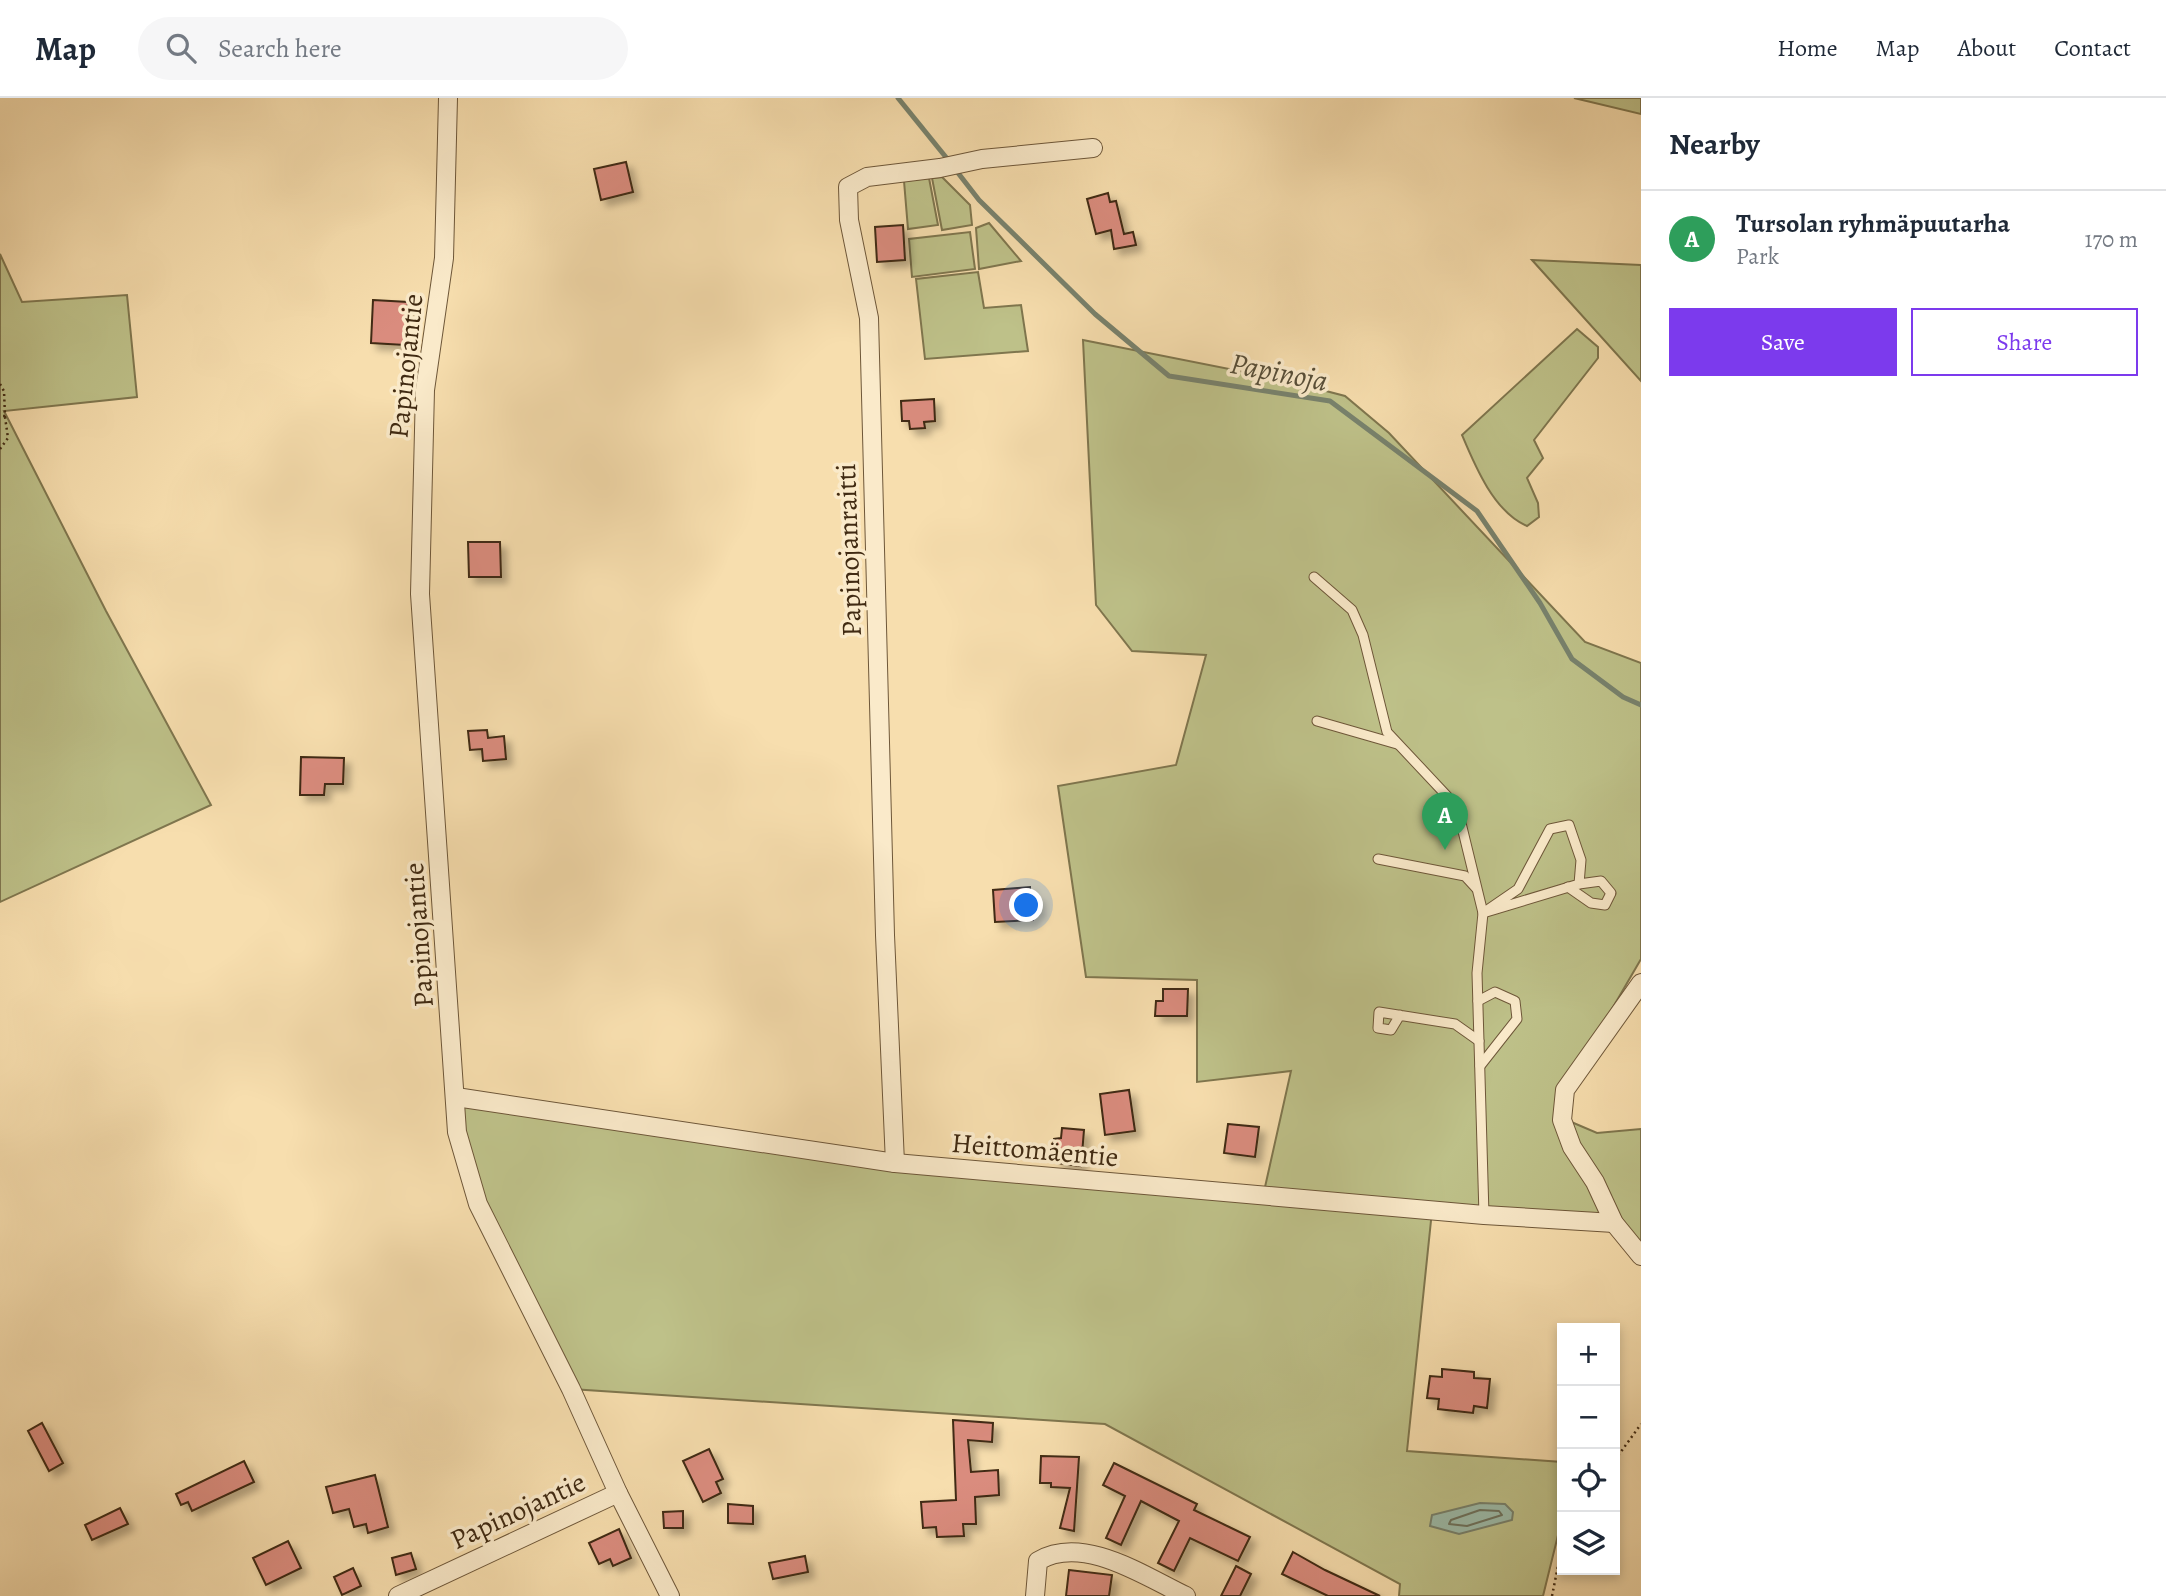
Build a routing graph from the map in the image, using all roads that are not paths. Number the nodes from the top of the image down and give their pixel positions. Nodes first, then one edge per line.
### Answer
1 (448, 98) edge
2 (1093, 148) dead end
3 (1314, 576) dead end
4 (1317, 721) dead end
5 (1398, 744) junction
6 (1378, 859) dead end
7 (1578, 884) junction
8 (1568, 887) junction
9 (1477, 889) junction
10 (1483, 913) junction
11 (1641, 984) edge
12 (1478, 1001) junction
13 (1400, 1015) dead end
14 (1479, 1041) junction
15 (1480, 1066) junction
16 (456, 1097) junction
17 (895, 1163) junction
18 (1484, 1216) junction
19 (1614, 1223) junction
20 (1641, 1256) edge
21 (618, 1493) junction
22 (398, 1596) edge
23 (670, 1596) edge
24 (1035, 1596) edge
25 (1186, 1596) edge

1 - 16 street, Papinojantie
2 - 17 street, Papinojanraitti
3 - 5 lane
4 - 5 lane
5 - 9 lane
6 - 9 lane
7 - 8 lane
7 - 8 lane
7 - 10 lane
8 - 10 lane
9 - 10 lane
10 - 12 lane
11 - 19 street
12 - 14 lane
12 - 15 lane
13 - 14 lane
14 - 15 lane
15 - 18 lane
16 - 17 street, Heittomäentie
16 - 21 street, Papinojantie
17 - 18 street, Heittomäentie
18 - 19 street, Heittomäentie
19 - 20 street
21 - 22 street, Papinojantie
21 - 23 street
24 - 25 street

